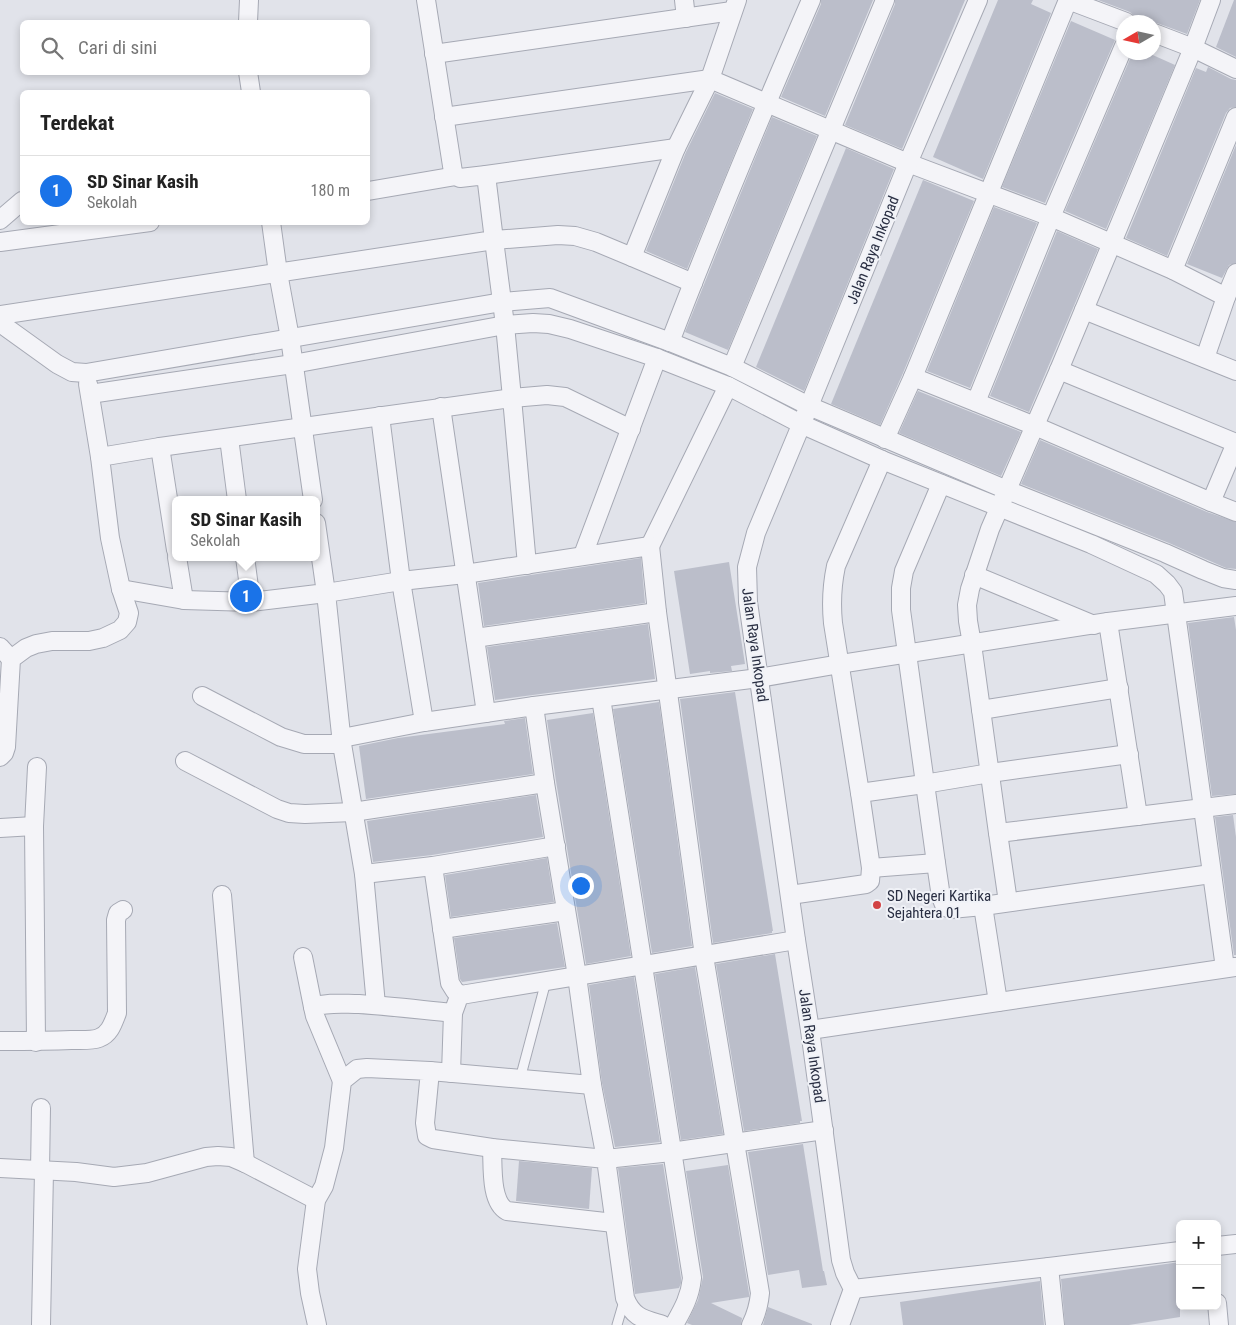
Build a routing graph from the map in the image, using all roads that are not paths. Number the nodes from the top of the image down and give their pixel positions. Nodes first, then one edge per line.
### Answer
1 (249, 0) edge
2 (426, 0) edge
3 (684, 0) edge
4 (811, 0) edge
5 (885, 0) edge
6 (978, 0) edge
7 (1068, 0) edge
8 (1211, 0) edge
9 (734, 5) edge
10 (686, 18) junction
11 (1116, 18) edge
12 (248, 20) edge
13 (1161, 36) edge
14 (1193, 48) junction
15 (434, 54) junction
16 (1118, 60) edge
17 (1236, 69) edge
18 (248, 75) edge
19 (710, 79) junction
20 (251, 90) edge
21 (767, 103) junction
22 (444, 117) junction
23 (1236, 117) edge
24 (831, 130) junction
25 (676, 148) junction
26 (908, 163) junction
27 (486, 175) junction
28 (456, 176) junction
29 (370, 191) edge
30 (989, 193) junction
31 (20, 203) edge
32 (1050, 217) junction
33 (0, 220) edge
34 (128, 225) edge
35 (271, 225) edge
36 (494, 240) junction
37 (0, 242) edge
38 (1112, 243) junction
39 (632, 257) junction
40 (1173, 270) junction
41 (278, 273) junction
42 (1236, 273) edge
43 (693, 283) junction
44 (1226, 297) junction
45 (502, 302) junction
46 (1084, 310) junction
47 (0, 315) edge
48 (0, 323) edge
49 (505, 325) junction
50 (290, 338) junction
51 (670, 342) junction
52 (657, 358) junction
53 (1205, 358) junction
54 (293, 364) junction
55 (732, 367) junction
56 (1059, 370) junction
57 (1236, 371) edge
58 (86, 373) junction
59 (913, 377) junction
60 (728, 386) junction
61 (90, 394) junction
62 (512, 398) junction
63 (976, 402) junction
64 (809, 406) junction
65 (441, 407) junction
66 (380, 416) junction
67 (801, 424) junction
68 (1034, 426) junction
69 (303, 427) junction
70 (631, 429) junction
71 (229, 438) junction
72 (885, 439) junction
73 (1236, 443) edge
74 (160, 447) junction
75 (100, 457) junction
76 (882, 460) junction
77 (941, 484) junction
78 (1007, 490) junction
79 (236, 496) edge
80 (312, 496) edge
81 (1211, 502) junction
82 (999, 507) junction
83 (1236, 512) edge
84 (172, 524) edge
85 (650, 546) junction
86 (320, 551) edge
87 (583, 555) junction
88 (178, 561) edge
89 (246, 561) edge
90 (527, 565) junction
91 (464, 574) junction
92 (974, 575) junction
93 (1236, 580) edge
94 (400, 581) junction
95 (121, 589) junction
96 (326, 593) junction
97 (184, 600) junction
98 (251, 602) junction
99 (1236, 606) edge
100 (657, 612) junction
101 (1176, 614) junction
102 (1102, 624) junction
103 (475, 638) junction
104 (972, 644) junction
105 (5, 653) edge
106 (907, 653) junction
107 (840, 664) junction
108 (759, 678) junction
109 (1119, 688) junction
110 (668, 689) junction
111 (202, 696) dead end
112 (601, 698) junction
113 (534, 706) junction
114 (981, 710) junction
115 (486, 713) junction
116 (424, 722) junction
117 (342, 741) junction
118 (1129, 754) junction
119 (0, 757) edge
120 (185, 761) dead end
121 (37, 767) dead end
122 (990, 773) junction
123 (546, 783) junction
124 (924, 784) junction
125 (860, 793) junction
126 (1236, 804) edge
127 (1203, 808) junction
128 (353, 812) junction
129 (1138, 816) junction
130 (34, 826) junction
131 (0, 828) edge
132 (998, 833) junction
133 (556, 846) junction
134 (936, 863) junction
135 (433, 866) junction
136 (872, 868) junction
137 (364, 874) junction
138 (1211, 874) junction
139 (222, 895) dead end
140 (790, 895) junction
141 (1008, 902) junction
142 (983, 906) junction
143 (123, 910) dead end
144 (566, 911) junction
145 (442, 929) junction
146 (796, 940) junction
147 (704, 956) junction
148 (303, 957) dead end
149 (643, 965) junction
150 (1230, 968) edge
151 (577, 976) junction
152 (546, 981) junction
153 (461, 995) junction
154 (998, 1002) junction
155 (376, 1005) junction
156 (313, 1007) junction
157 (452, 1013) junction
158 (810, 1030) junction
159 (0, 1041) edge
160 (36, 1042) junction
161 (430, 1072) junction
162 (451, 1073) junction
163 (520, 1079) junction
164 (342, 1081) junction
165 (592, 1085) junction
166 (41, 1108) dead end
167 (824, 1130) junction
168 (735, 1144) junction
169 (492, 1148) junction
170 (671, 1152) junction
171 (606, 1159) junction
172 (245, 1163) junction
173 (0, 1168) edge
174 (42, 1170) junction
175 (316, 1200) junction
176 (614, 1223) junction
177 (1236, 1244) edge
178 (1221, 1246) edge
179 (1176, 1251) edge
180 (1049, 1267) junction
181 (852, 1289) junction
182 (625, 1298) junction
183 (1218, 1310) edge
184 (41, 1325) edge
185 (317, 1325) edge
186 (618, 1325) edge
187 (663, 1325) edge
188 (674, 1325) edge
189 (751, 1325) edge
190 (840, 1325) edge
191 (1055, 1325) edge
192 (1219, 1325) edge

1 - 12 street
2 - 15 street
3 - 10 street
4 - 21 street
5 - 24 street
6 - 26 street, Jalan Raya Inkopad
7 - 11 street
7 - 30 street
8 - 14 street
9 - 10 street
9 - 19 street
10 - 15 street
13 - 14 street
14 - 17 street
14 - 38 street
15 - 22 street
16 - 32 street
18 - 20 street
19 - 21 street
19 - 22 street
19 - 25 street
21 - 24 street
21 - 43 street
22 - 28 street
23 - 40 street
24 - 26 street
24 - 55 street
25 - 27 street
25 - 39 street
26 - 30 street
26 - 64 street, Jalan Raya Inkopad
27 - 28 street
27 - 36 street
28 - 29 street
30 - 32 street
30 - 59 street
31 - 33 street
32 - 38 street
32 - 63 street
34 - 37 street
35 - 41 street
36 - 39 street
36 - 41 street
36 - 45 street
38 - 40 street
38 - 46 street
39 - 43 street
40 - 44 street
41 - 47 street
41 - 50 street
42 - 44 street
43 - 51 street
44 - 53 street
45 - 49 street
45 - 50 street
45 - 51 street
46 - 53 street
46 - 56 street
48 - 58 street
49 - 52 street
49 - 54 street
49 - 62 street
50 - 54 street
50 - 58 street
51 - 55 street
52 - 60 street
52 - 70 street
53 - 57 street
54 - 61 street
54 - 69 street
55 - 64 street
56 - 68 street
56 - 73 street
58 - 61 street
59 - 63 street
59 - 72 street
60 - 67 street
60 - 85 street
61 - 75 street
62 - 65 street
62 - 70 street
62 - 90 street
63 - 68 street
64 - 67 street, Jalan Raya Inkopad
64 - 72 street
65 - 66 street
65 - 91 street
66 - 69 street
66 - 94 street
67 - 76 street
67 - 108 street, Jalan Raya Inkopad
68 - 78 street
68 - 81 street
69 - 71 street
69 - 80 street
70 - 87 street
71 - 74 street
71 - 79 street
72 - 78 street
73 - 81 street
74 - 75 street
74 - 84 street
75 - 95 street
76 - 77 street
76 - 107 street
77 - 82 street
77 - 106 street
78 - 82 street
78 - 93 street
81 - 83 street
82 - 92 street
82 - 101 street
85 - 87 street
85 - 100 street
86 - 96 street
87 - 90 street
88 - 97 street
89 - 98 street
90 - 91 street
91 - 94 street
91 - 103 street
92 - 102 street
92 - 104 street
94 - 96 street
94 - 116 street
95 - 97 street
95 - 105 street
96 - 98 street
96 - 117 street
97 - 98 street
99 - 101 street
100 - 103 street
100 - 110 street
101 - 102 street
101 - 127 street
102 - 104 street
102 - 109 street
103 - 115 street
104 - 106 street
104 - 114 street
105 - 119 street
106 - 107 street
106 - 124 street
107 - 108 street
107 - 125 street
108 - 110 street
108 - 140 street, Jalan Raya Inkopad
109 - 114 street
109 - 118 street
110 - 112 street
110 - 147 street
111 - 117 street
112 - 113 street
112 - 149 street
113 - 115 street
113 - 123 street
114 - 122 street
115 - 116 street
116 - 117 street
117 - 128 street
118 - 122 street
118 - 129 street
120 - 128 street
121 - 130 street
122 - 124 street
122 - 132 street
123 - 128 street
123 - 133 street
124 - 125 street
124 - 134 street
125 - 136 street
126 - 127 street
127 - 129 street
127 - 138 street
128 - 137 street
129 - 132 street
130 - 131 street
130 - 160 street
132 - 141 street
133 - 135 street
133 - 144 street
134 - 136 street
134 - 142 street
135 - 137 street
135 - 145 street
136 - 140 street
137 - 155 street
138 - 141 street
138 - 150 street
139 - 172 street
140 - 146 street, Jalan Raya Inkopad
141 - 142 street
142 - 154 street
143 - 160 street
144 - 145 street
144 - 151 street
145 - 153 street
146 - 147 street
146 - 158 street, Jalan Raya Inkopad
147 - 149 street
147 - 168 street
148 - 156 street
149 - 151 street
149 - 170 street
150 - 154 street
151 - 152 street
151 - 165 street
152 - 153 street
152 - 163 lane
153 - 157 street
154 - 158 street
155 - 156 street
155 - 157 street
156 - 164 street
157 - 162 street
158 - 167 street, Jalan Raya Inkopad
159 - 160 street
161 - 162 street
161 - 164 street
161 - 169 street
162 - 163 street
163 - 165 street
164 - 175 street
165 - 171 street
166 - 174 street
167 - 168 street
167 - 181 street, Jalan Raya Inkopad
168 - 170 street
168 - 189 street
169 - 171 street
169 - 176 street
170 - 171 street
170 - 188 street
171 - 176 street
172 - 174 street
172 - 175 street
173 - 174 street
174 - 184 street
175 - 185 street
176 - 182 street
177 - 178 street
179 - 180 street
180 - 181 street
180 - 191 street
181 - 190 street
182 - 186 lane
182 - 187 street
183 - 192 street

